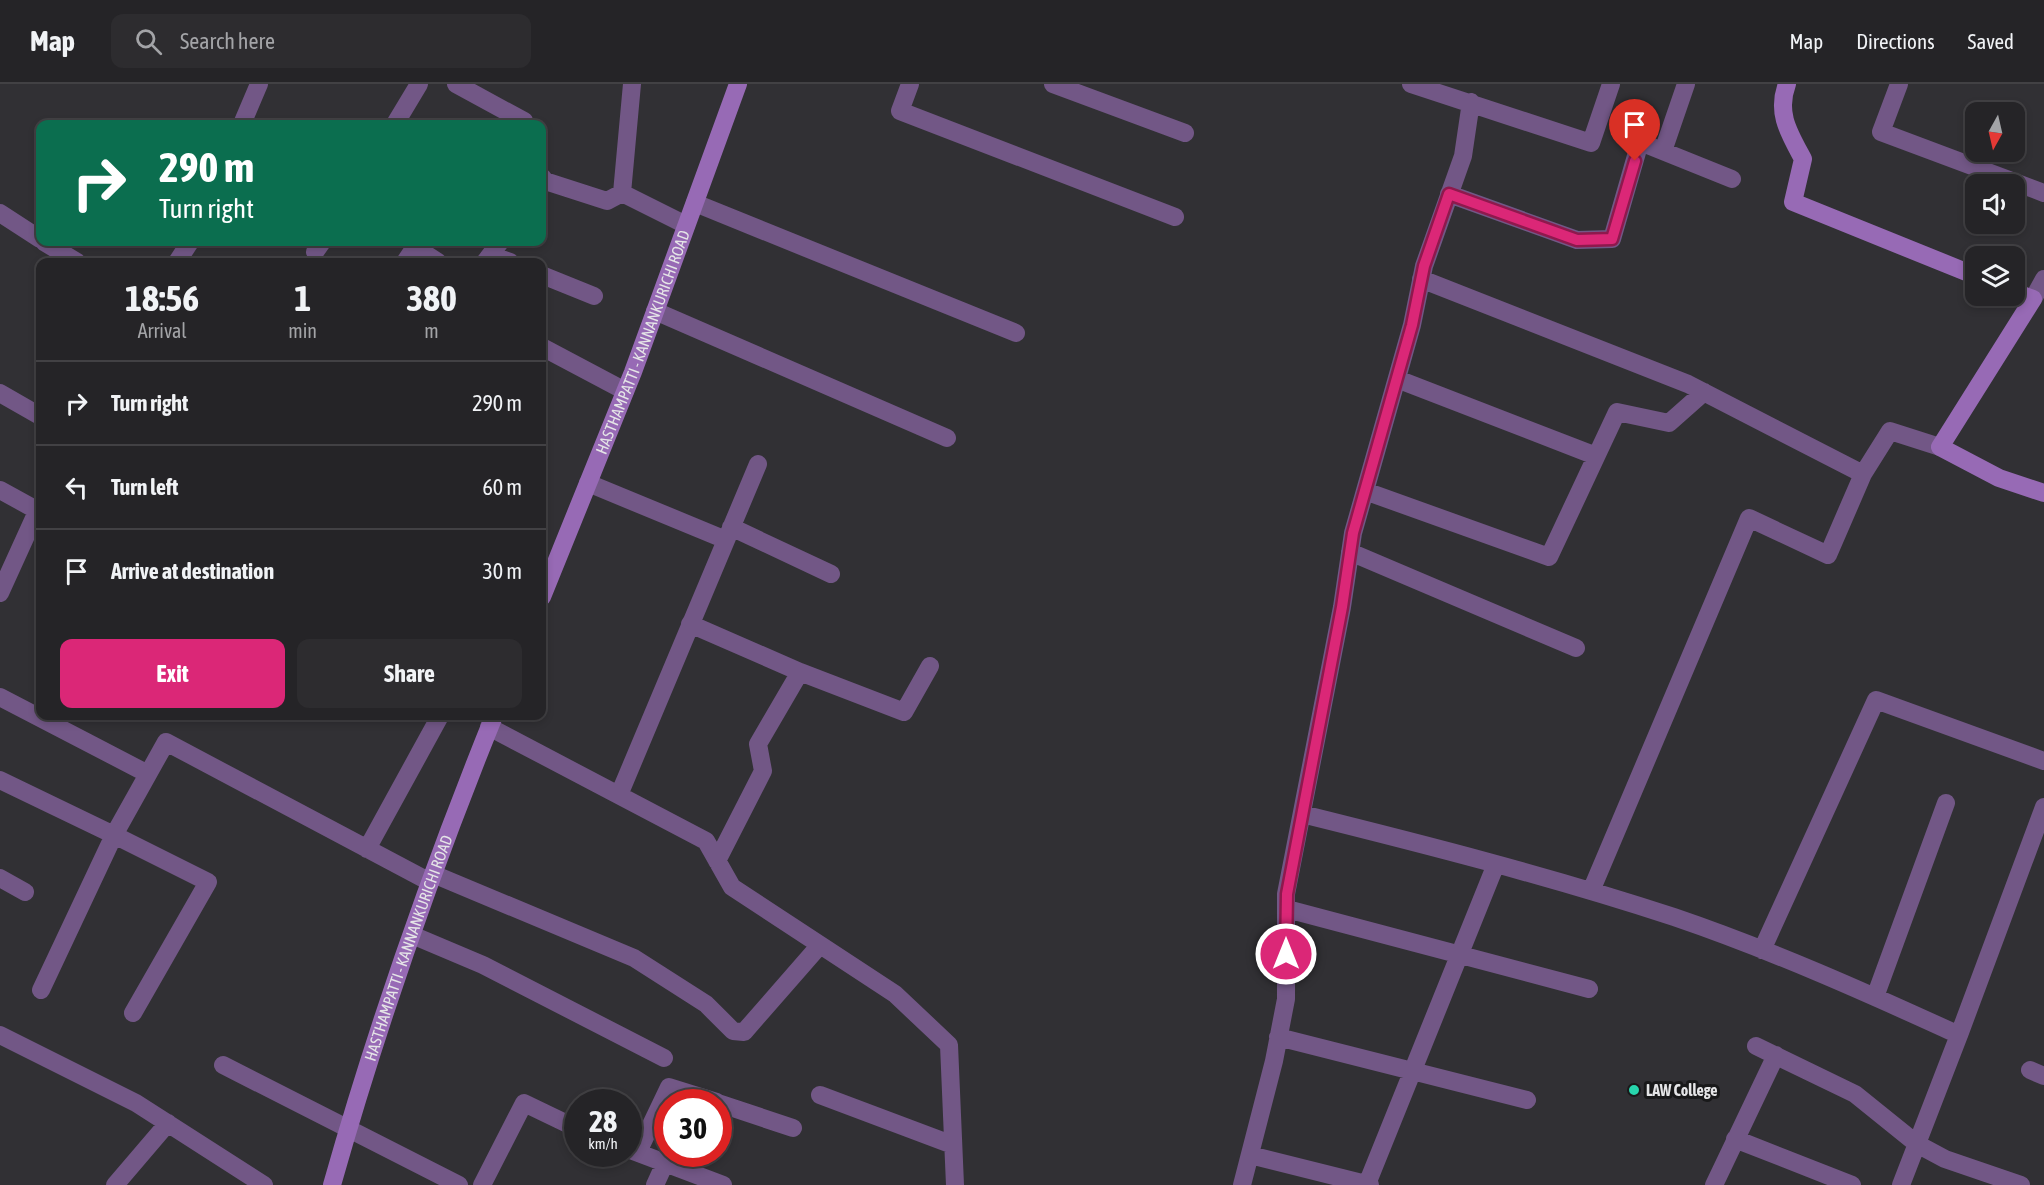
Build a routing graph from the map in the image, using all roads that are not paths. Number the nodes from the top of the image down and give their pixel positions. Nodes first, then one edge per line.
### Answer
1 (259, 84) edge
2 (419, 84) edge
3 (632, 84) edge
4 (738, 84) edge
5 (910, 84) edge
6 (1053, 84) edge
7 (1411, 84) edge
8 (1611, 84) edge
9 (1686, 84) edge
10 (1787, 84) edge
11 (1899, 84) edge
12 (461, 85) edge
13 (1471, 102) junction
14 (244, 120) edge
15 (397, 120) edge
16 (522, 120) edge
17 (1185, 133) dead end
18 (1663, 151) junction
19 (1732, 179) dead end
20 (546, 182) edge
21 (622, 193) junction
22 (2044, 193) edge
23 (1449, 194) junction
24 (695, 203) junction
25 (0, 213) edge
26 (1175, 217) dead end
27 (687, 225) junction
28 (36, 236) edge
29 (52, 246) edge
30 (71, 258) edge
31 (408, 258) edge
32 (432, 258) edge
33 (1965, 272) edge
34 (546, 277) edge
35 (1421, 279) junction
36 (2044, 279) edge
37 (594, 296) dead end
38 (2025, 296) edge
39 (2033, 299) junction
40 (655, 311) junction
41 (1016, 333) dead end
42 (546, 349) edge
43 (1397, 379) junction
44 (625, 391) junction
45 (0, 393) edge
46 (1704, 393) junction
47 (36, 414) edge
48 (947, 438) dead end
49 (1940, 447) junction
50 (1596, 456) junction
51 (758, 464) dead end
52 (1863, 474) junction
53 (588, 483) junction
54 (0, 490) edge
55 (1365, 491) junction
56 (2044, 493) edge
57 (36, 507) edge
58 (36, 517) edge
59 (728, 534) junction
60 (1350, 552) junction
61 (831, 574) dead end
62 (546, 580) edge
63 (0, 593) edge
64 (690, 624) junction
65 (1576, 648) dead end
66 (930, 666) dead end
67 (800, 672) junction
68 (0, 697) edge
69 (36, 716) edge
70 (44, 720) edge
71 (438, 720) edge
72 (491, 721) edge
73 (2044, 761) edge
74 (148, 774) junction
75 (0, 780) edge
76 (619, 795) junction
77 (1946, 803) dead end
78 (2044, 807) edge
79 (1302, 814) junction
80 (114, 835) junction
81 (367, 849) junction
82 (717, 861) junction
83 (1496, 864) junction
84 (0, 878) edge
85 (432, 878) junction
86 (1591, 891) junction
87 (25, 892) dead end
88 (1287, 909) junction
89 (412, 935) junction
90 (820, 945) junction
91 (1762, 950) junction
92 (1458, 955) junction
93 (1589, 989) dead end
94 (41, 990) dead end
95 (1875, 997) junction
96 (133, 1013) dead end
97 (0, 1035) edge
98 (1959, 1035) junction
99 (1278, 1037) junction
100 (1756, 1046) dead end
101 (1776, 1055) junction
102 (664, 1058) dead end
103 (223, 1065) dead end
104 (1414, 1071) junction
105 (820, 1095) dead end
106 (1527, 1100) dead end
107 (732, 1108) edge
108 (654, 1113) edge
109 (168, 1123) junction
110 (564, 1123) edge
111 (793, 1128) dead end
112 (350, 1129) junction
113 (642, 1134) edge
114 (1735, 1139) junction
115 (1917, 1144) junction
116 (953, 1146) junction
117 (1250, 1155) junction
118 (663, 1167) edge
119 (676, 1167) edge
120 (115, 1185) edge
121 (264, 1185) edge
122 (332, 1185) edge
123 (459, 1185) edge
124 (482, 1185) edge
125 (655, 1185) edge
126 (723, 1185) edge
127 (955, 1185) edge
128 (1242, 1185) edge
129 (1369, 1185) edge
130 (1714, 1185) edge
131 (1851, 1185) edge
132 (1900, 1185) edge
133 (2021, 1185) edge

1 - 14 street
2 - 15 street
3 - 21 street
4 - 24 main road, HASTHAMPATTI - KANNANKURICHI ROAD
5 - 26 street
6 - 17 street
7 - 13 street
8 - 13 street
9 - 18 street
10 - 33 main road
11 - 22 street
12 - 16 street
13 - 23 street
18 - 19 street
18 - 23 street
20 - 21 street
21 - 27 street
23 - 35 street
24 - 27 main road, HASTHAMPATTI - KANNANKURICHI ROAD
24 - 41 street
25 - 28 street
27 - 40 main road, HASTHAMPATTI - KANNANKURICHI ROAD
29 - 30 street
31 - 32 street
34 - 37 street
35 - 43 street
35 - 46 street
36 - 39 street
38 - 39 main road
39 - 49 main road
40 - 44 main road, HASTHAMPATTI - KANNANKURICHI ROAD
40 - 48 street
42 - 44 street
43 - 50 street
43 - 55 street
44 - 53 main road, HASTHAMPATTI - KANNANKURICHI ROAD
45 - 47 street
46 - 50 street
46 - 52 street
49 - 52 street
49 - 56 main road
50 - 55 street
51 - 59 street
52 - 86 street
53 - 59 street
53 - 62 main road, HASTHAMPATTI - KANNANKURICHI ROAD
54 - 57 street
55 - 60 street
58 - 63 street
59 - 61 street
59 - 64 street
60 - 65 street
60 - 79 street
64 - 67 street
64 - 76 street
66 - 67 street
67 - 82 street
68 - 69 street
70 - 74 street
71 - 81 street
72 - 76 street
72 - 85 main road, HASTHAMPATTI - KANNANKURICHI ROAD
73 - 91 street
74 - 80 street
74 - 81 street
75 - 80 street
76 - 82 street
77 - 95 street
78 - 98 street
79 - 83 street
79 - 88 street
80 - 94 street
80 - 96 street
81 - 85 street
82 - 90 street
83 - 86 street
83 - 92 street
84 - 87 street
85 - 89 main road, HASTHAMPATTI - KANNANKURICHI ROAD
85 - 90 street
86 - 91 street
88 - 92 street
88 - 99 street
89 - 102 street
89 - 112 main road, HASTHAMPATTI - KANNANKURICHI ROAD
90 - 116 street
91 - 95 street
92 - 93 street
92 - 104 street
95 - 98 street
97 - 109 street
98 - 115 street
99 - 104 street
99 - 117 street
100 - 101 street
101 - 114 street
101 - 115 street
103 - 112 street
104 - 106 street
104 - 129 street
105 - 116 street
107 - 111 street
108 - 113 street
109 - 120 street
109 - 121 street
110 - 124 street
112 - 122 main road, HASTHAMPATTI - KANNANKURICHI ROAD
112 - 123 street
114 - 130 street
114 - 131 street
115 - 132 street
115 - 133 street
116 - 127 street
117 - 128 street
117 - 129 street
118 - 125 street
119 - 126 street

